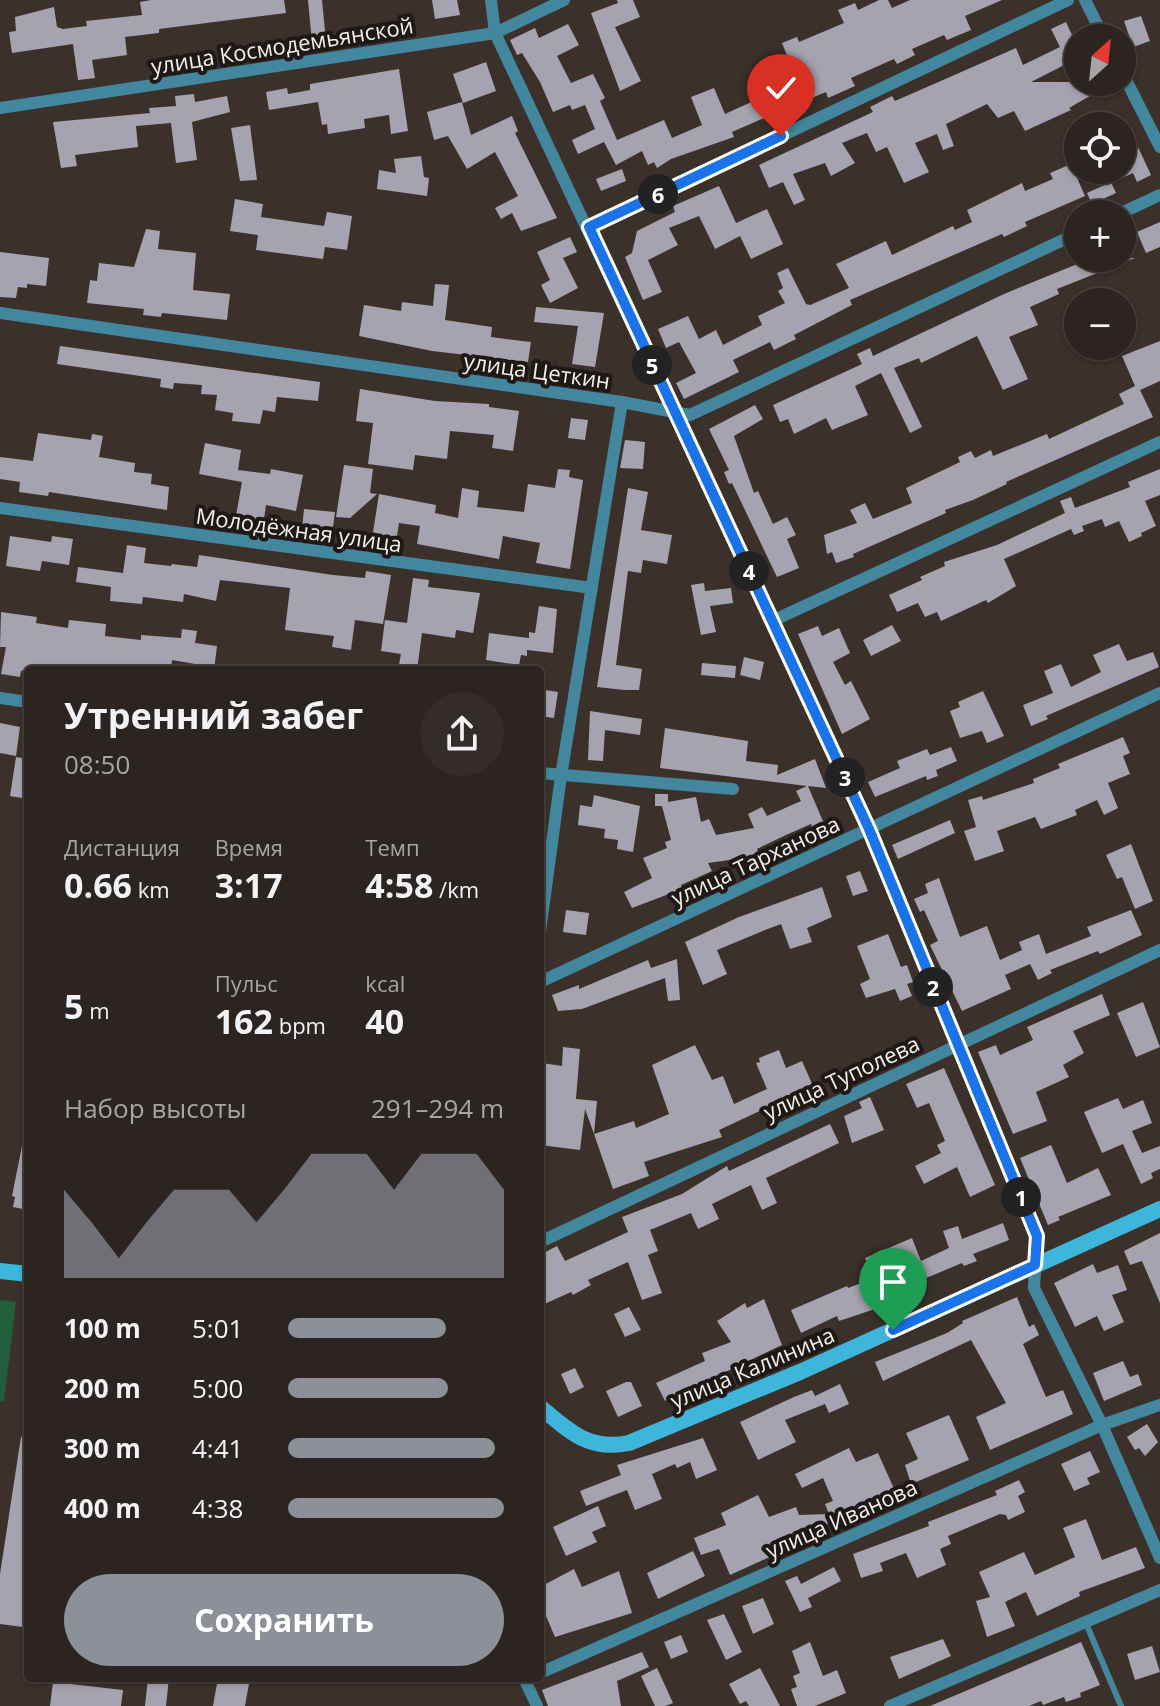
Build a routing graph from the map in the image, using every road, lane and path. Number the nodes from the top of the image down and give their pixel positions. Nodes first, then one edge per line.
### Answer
1 (491, 0) edge
2 (564, 0) edge
3 (1068, 0) edge
4 (1085, 0) edge
5 (1097, 24) edge
6 (495, 33) junction
7 (1134, 96) edge
8 (0, 108) edge
9 (1160, 147) edge
10 (1160, 195) edge
11 (1136, 206) edge
12 (589, 227) junction
13 (1064, 240) edge
14 (0, 313) edge
15 (622, 402) junction
16 (674, 415) junction
17 (1160, 442) edge
18 (0, 508) edge
19 (592, 588) junction
20 (772, 621) junction
21 (1160, 693) edge
22 (0, 698) edge
23 (24, 701) edge
24 (544, 774) edge
25 (561, 776) junction
26 (733, 789) dead end
27 (869, 829) junction
28 (544, 902) edge
29 (1160, 950) edge
30 (544, 980) edge
31 (956, 1045) junction
32 (1160, 1209) edge
33 (544, 1240) edge
34 (1035, 1265) junction
35 (0, 1271) edge
36 (24, 1274) edge
37 (1160, 1405) edge
38 (544, 1410) edge
39 (1102, 1425) junction
40 (1160, 1558) edge
41 (1160, 1590) edge
42 (1085, 1621) junction
43 (544, 1671) edge
44 (527, 1682) edge
45 (537, 1706) edge
46 (890, 1706) edge
47 (1121, 1706) edge

1 - 6 street
2 - 6 street, улица Космодемьянской
3 - 12 street
4 - 5 street
6 - 8 street, улица Космодемьянской
6 - 12 street
7 - 9 street
10 - 11 street
12 - 16 street
13 - 16 street, улица Цеткин
14 - 15 street, улица Цеткин
15 - 16 street, улица Цеткин
15 - 19 street
16 - 20 street
17 - 20 street
18 - 19 street, Молодёжная улица
19 - 25 street
20 - 27 street
21 - 27 street, улица Тарханова
22 - 23 street
24 - 25 street
25 - 26 street
25 - 28 street
27 - 30 street, улица Тарханова
27 - 31 street
29 - 31 street, улица Туполева
31 - 33 street, улица Туполева
31 - 34 street
32 - 34 street, улица Калинина
34 - 38 street, улица Калинина
34 - 39 street
35 - 36 street
37 - 39 street, улица Иванова
39 - 40 street
39 - 43 street, улица Иванова
41 - 42 street
42 - 46 street
42 - 47 lane
44 - 45 street

